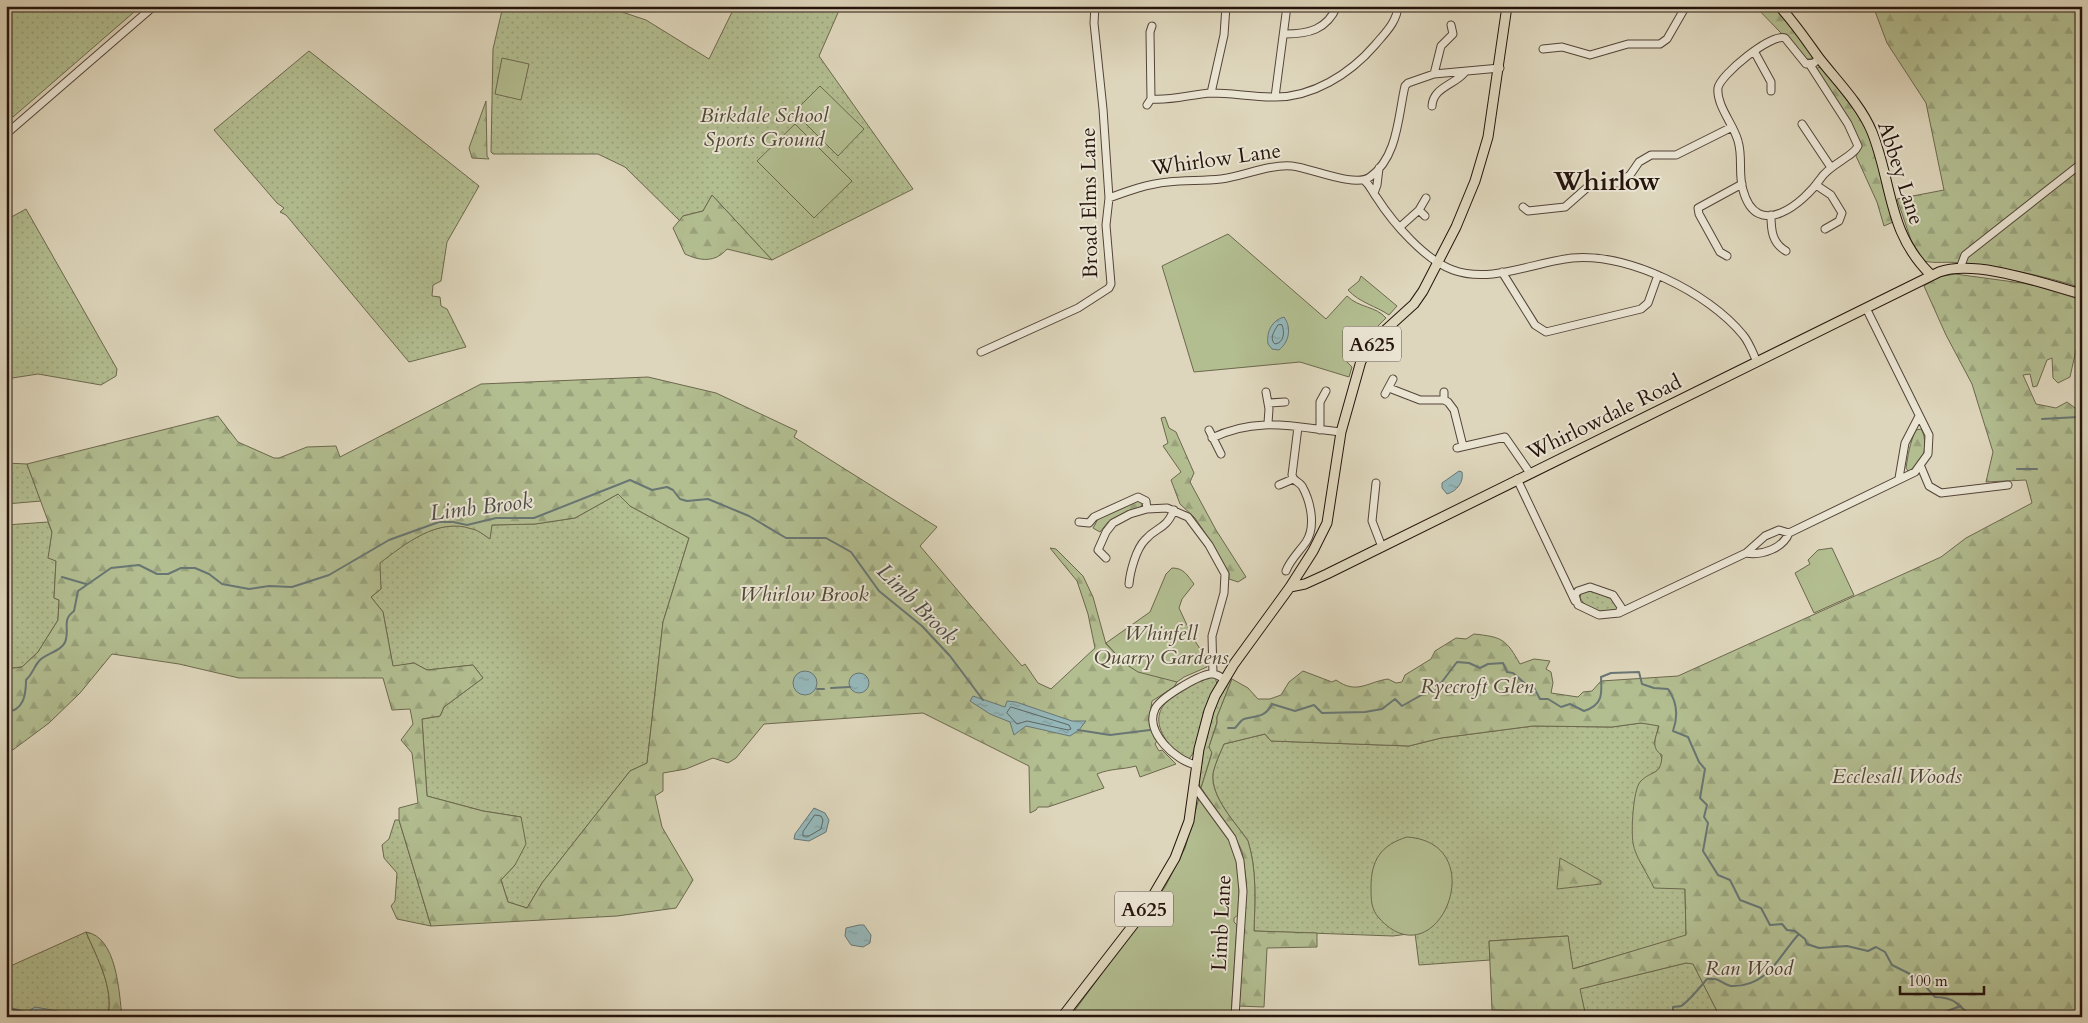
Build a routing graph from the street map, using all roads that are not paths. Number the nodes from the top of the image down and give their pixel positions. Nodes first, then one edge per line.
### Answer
1 (154, 6) edge
2 (1095, 6) edge
3 (1226, 6) edge
4 (1288, 6) edge
5 (1337, 6) edge
6 (1398, 6) edge
7 (1508, 6) edge
8 (1686, 6) edge
9 (1779, 6) edge
10 (1451, 25) dead end
11 (1152, 26) dead end
12 (1285, 34) junction
13 (1543, 49) dead end
14 (1754, 51) junction
15 (1819, 58) junction
16 (1810, 65) junction
17 (1500, 68) junction
18 (1465, 72) junction
19 (1434, 74) junction
20 (1772, 91) dead end
21 (1211, 93) junction
22 (1275, 97) junction
23 (1432, 106) dead end
24 (1802, 124) dead end
25 (1732, 127) junction
26 (6, 134) edge
27 (2082, 163) edge
28 (1830, 166) junction
29 (1379, 168) junction
30 (1364, 180) junction
31 (1742, 184) junction
32 (1816, 185) junction
33 (1374, 193) junction
34 (1109, 198) junction
35 (1426, 198) dead end
36 (1523, 207) dead end
37 (1420, 210) junction
38 (1425, 216) dead end
39 (1771, 216) junction
40 (1400, 227) junction
41 (1825, 229) dead end
42 (1786, 251) dead end
43 (1727, 256) dead end
44 (1439, 263) junction
45 (1960, 268) junction
46 (1502, 272) junction
47 (1658, 275) junction
48 (1932, 275) junction
49 (2082, 294) edge
50 (1866, 308) junction
51 (981, 352) dead end
52 (1757, 362) junction
53 (1393, 379) dead end
54 (1326, 390) dead end
55 (1266, 392) dead end
56 (1444, 392) dead end
57 (1444, 400) junction
58 (1285, 402) dead end
59 (1268, 403) junction
60 (1919, 416) junction
61 (1268, 424) junction
62 (1298, 427) junction
63 (1320, 430) junction
64 (1341, 432) junction
65 (1221, 454) dead end
66 (1921, 467) junction
67 (1530, 473) junction
68 (1899, 478) junction
69 (1293, 479) junction
70 (1517, 479) junction
71 (1376, 483) dead end
72 (1280, 485) dead end
73 (2008, 485) dead end
74 (1376, 493) junction
75 (1385, 493) dead end
76 (1147, 508) junction
77 (1174, 510) junction
78 (1079, 522) dead end
79 (1789, 532) junction
80 (1382, 547) junction
81 (1746, 553) junction
82 (1106, 558) dead end
83 (1285, 567) dead end
84 (1568, 583) junction
85 (1129, 584) dead end
86 (1290, 587) junction
87 (1583, 588) junction
88 (1618, 600) junction
89 (1576, 601) junction
90 (1634, 607) junction
91 (1619, 613) junction
92 (1213, 674) junction
93 (1224, 679) junction
94 (1196, 765) junction
95 (1194, 786) junction
96 (1062, 1017) edge
97 (1235, 1017) edge

1 - 26 street
2 - 34 street, Broad Elms Lane
3 - 21 street
4 - 12 street
5 - 12 street
6 - 22 street
7 - 17 main road, A625
8 - 13 street
9 - 15 main road, Abbey Lane
10 - 19 street
11 - 21 street
12 - 22 street
14 - 16 street
14 - 20 street
14 - 25 street
15 - 16 street
15 - 48 main road, Abbey Lane
16 - 28 street
17 - 18 street
17 - 44 main road, A625
18 - 19 street
18 - 23 street
19 - 29 street
21 - 22 street
24 - 28 street
25 - 31 street
25 - 36 street
27 - 45 street
28 - 32 street
29 - 30 street
29 - 33 street
30 - 33 street
30 - 34 street, Whirlow Lane
31 - 39 street
31 - 43 street
32 - 39 street
32 - 41 street
33 - 40 street
34 - 51 street, Broad Elms Lane
35 - 37 street
37 - 38 street
37 - 40 street
39 - 42 street
40 - 44 street
44 - 46 street
44 - 64 main road, A625
45 - 48 main road
45 - 49 main road
46 - 47 street
46 - 47 street
47 - 52 street
48 - 50 main road, Whirlowdale Road
50 - 52 main road, Whirlowdale Road
50 - 60 street
52 - 67 main road, Whirlowdale Road
53 - 57 street
54 - 63 street
55 - 59 street
56 - 57 street
57 - 67 street
58 - 59 street
59 - 61 street
60 - 66 street
60 - 68 street
61 - 62 street
61 - 65 street
62 - 63 street
62 - 69 street
63 - 64 street
64 - 86 main road, A625
66 - 68 street
66 - 73 street
67 - 70 main road, Whirlowdale Road
68 - 79 street
69 - 72 street
69 - 83 street
70 - 80 main road, Whirlowdale Road
70 - 84 street
71 - 74 street
74 - 75 street
74 - 80 street
76 - 77 street
76 - 78 street
76 - 82 street
77 - 85 street
77 - 92 street
79 - 81 street
79 - 81 street
80 - 86 main road, Whirlowdale Road
81 - 90 street
84 - 87 street
84 - 89 street
86 - 93 main road, A625
87 - 88 street
87 - 89 street
88 - 90 street
88 - 91 street
89 - 91 street
90 - 91 street
92 - 93 street
92 - 94 street
93 - 94 main road, A625
94 - 95 main road, A625
95 - 96 main road, A625
95 - 97 street, Limb Lane

